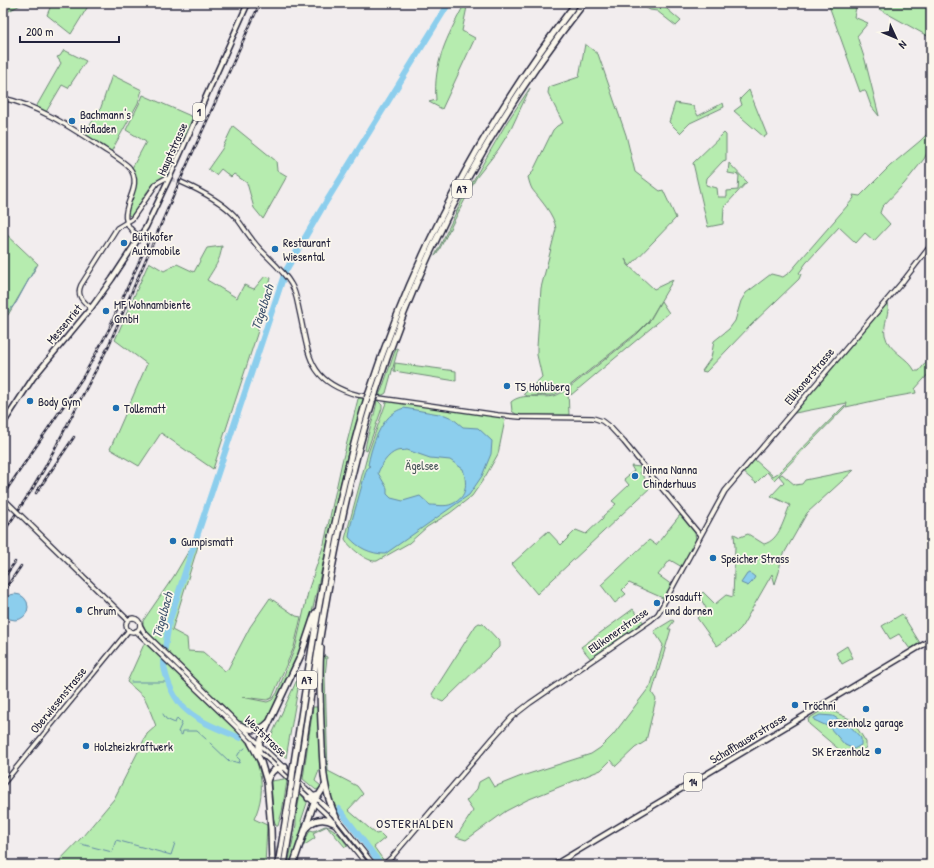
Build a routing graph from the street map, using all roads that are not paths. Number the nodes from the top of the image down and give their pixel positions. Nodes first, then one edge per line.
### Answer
1 (248, 3) edge
2 (576, 3) edge
3 (584, 3) edge
4 (3, 98) edge
5 (166, 178) dead end
6 (181, 182) tunnel mouth
7 (127, 223) junction
8 (140, 236) junction
9 (931, 244) edge
10 (91, 308) junction
11 (371, 396) junction
12 (3, 424) edge
13 (3, 499) edge
14 (700, 535) junction
15 (321, 591) junction
16 (323, 618) junction
17 (128, 620) junction
18 (140, 625) junction
19 (128, 630) junction
20 (136, 631) junction
21 (931, 640) edge
22 (272, 717) junction
23 (240, 725) junction
24 (251, 743) junction
25 (259, 744) junction
26 (259, 750) junction
27 (285, 767) junction
28 (277, 768) junction
29 (267, 782) junction
30 (3, 784) edge
31 (325, 786) junction
32 (316, 797) junction
33 (308, 798) junction
34 (313, 803) junction
35 (336, 816) junction
36 (334, 823) junction
37 (305, 828) junction
38 (386, 864) edge
39 (272, 865) edge
40 (278, 865) edge
41 (284, 865) edge
42 (293, 865) edge
43 (367, 865) edge
44 (374, 865) edge
45 (554, 865) edge

1 - 8 main road, Hauptstrasse / 1
2 - 11 highway, A7
3 - 11 highway, A7
4 - 7 street
5 - 7 street
6 - 14 street
7 - 8 street
7 - 10 street
8 - 10 main road, Messenriet / 1
9 - 14 street, Ellikonerstrasse
10 - 12 main road, Messenriet / 1
11 - 15 highway, A7
11 - 16 highway, A7
13 - 17 street, Weststrasse, bridge
14 - 38 street, Ellikonerstrasse
15 - 22 highway, A7
15 - 40 highway, A7, bridge
16 - 31 highway, A7
16 - 41 highway, A7, bridge
17 - 18 street, Weststrasse
17 - 19 street
18 - 20 street
18 - 23 street, Weststrasse
19 - 20 street
19 - 30 street, Oberwiesenstrasse
20 - 24 street, Weststrasse
21 - 45 main road, Schaffhauserstrasse / 14
22 - 23 highway, A7
22 - 25 highway, A7
23 - 25 street, Weststrasse
24 - 26 street, Weststrasse
24 - 29 highway
25 - 26 highway, A7
25 - 27 street, Weststrasse
26 - 28 street, Weststrasse
27 - 28 highway
27 - 32 street, Weststrasse
28 - 29 highway
28 - 33 street, Weststrasse
29 - 39 highway
31 - 32 highway
31 - 35 highway, A7
32 - 33 highway
32 - 34 highway
32 - 35 street, Weststrasse
33 - 34 street, Weststrasse
34 - 36 street, Weststrasse
34 - 37 highway
35 - 44 street, Weststrasse
36 - 37 highway
36 - 43 street, Weststrasse
37 - 42 highway

